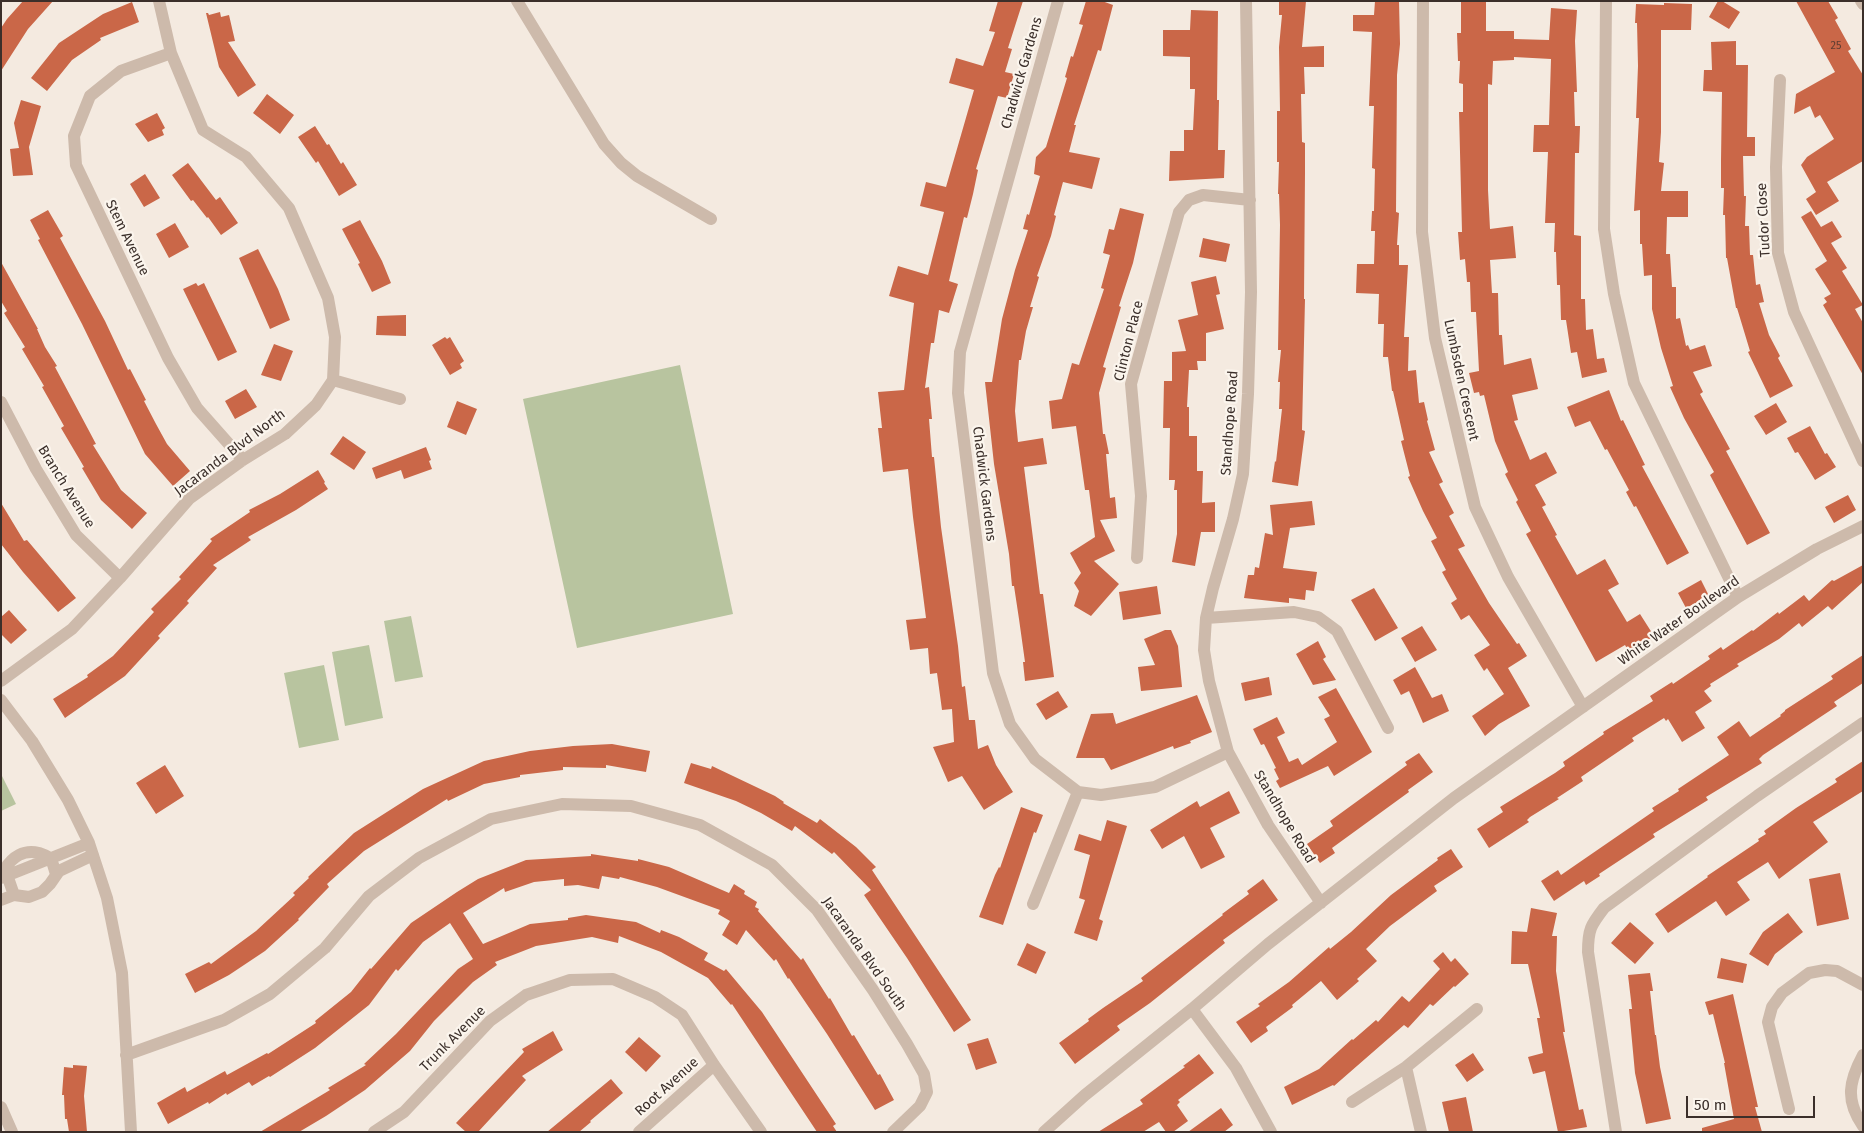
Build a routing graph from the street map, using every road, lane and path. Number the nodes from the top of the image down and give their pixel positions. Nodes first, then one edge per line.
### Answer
1 (159, 1) edge
2 (517, 1) edge
3 (1058, 1) edge
4 (1246, 1) edge
5 (1423, 1) edge
6 (1606, 1) edge
7 (171, 53) junction
8 (1780, 80) dead end
9 (1250, 200) junction
10 (711, 219) dead end
11 (333, 380) junction
12 (400, 399) dead end
13 (1, 402) edge
14 (243, 460) junction
15 (1863, 460) edge
16 (1863, 526) edge
17 (1137, 558) dead end
18 (120, 578) junction
19 (1738, 597) junction
20 (1206, 618) junction
21 (1, 681) edge
22 (1, 700) edge
23 (1583, 707) junction
24 (1863, 723) edge
25 (1388, 728) dead end
26 (1228, 752) junction
27 (1078, 792) junction
28 (91, 849) junction
29 (50, 858) junction
30 (56, 874) junction
31 (4, 876) edge
32 (14, 895) junction
33 (1, 900) edge
34 (1321, 903) junction
35 (1033, 904) dead end
36 (1863, 985) edge
37 (1192, 1009) junction
38 (1477, 1009) dead end
39 (126, 1055) junction
40 (1863, 1055) edge
41 (714, 1065) junction
42 (1406, 1067) junction
43 (1352, 1102) dead end
44 (1, 1107) edge
45 (1789, 1109) dead end
46 (1863, 1126) edge
47 (12, 1132) edge
48 (130, 1132) edge
49 (374, 1132) edge
50 (639, 1132) edge
51 (761, 1132) edge
52 (893, 1132) edge
53 (1044, 1132) edge
54 (1271, 1132) edge
55 (1421, 1132) edge
56 (1616, 1132) edge

1 - 7 street
2 - 10 street
3 - 27 street, Chadwick Gardens
4 - 9 street, Standhope Road
5 - 23 street, Lumbsden Crescent
6 - 19 street
7 - 11 street
7 - 14 street, Stem Avenue
8 - 15 street, Tudor Close
9 - 17 street, Clinton Place
9 - 20 street, Standhope Road
11 - 12 street
11 - 14 street, Jacaranda Blvd North
13 - 18 street, Branch Avenue
14 - 18 street, Jacaranda Blvd North
16 - 19 street, White Water Boulevard
18 - 21 street, Jacaranda Blvd North
19 - 23 street, White Water Boulevard
20 - 25 street
20 - 26 street, Standhope Road
22 - 28 street
23 - 34 street, White Water Boulevard
24 - 56 street
26 - 27 street
26 - 34 street, Standhope Road
27 - 35 street
28 - 29 street
28 - 30 street
28 - 39 street
29 - 30 street
29 - 31 street
30 - 32 street
31 - 32 street
32 - 33 street
34 - 37 street, White Water Boulevard
36 - 45 street
37 - 53 street, White Water Boulevard
37 - 54 street
38 - 42 street
39 - 48 street
39 - 52 street, Jacaranda Blvd South
40 - 46 street
41 - 49 street, Trunk Avenue
41 - 50 street, Root Avenue
41 - 51 street, Trunk Avenue
42 - 43 street
42 - 55 street
44 - 47 street

